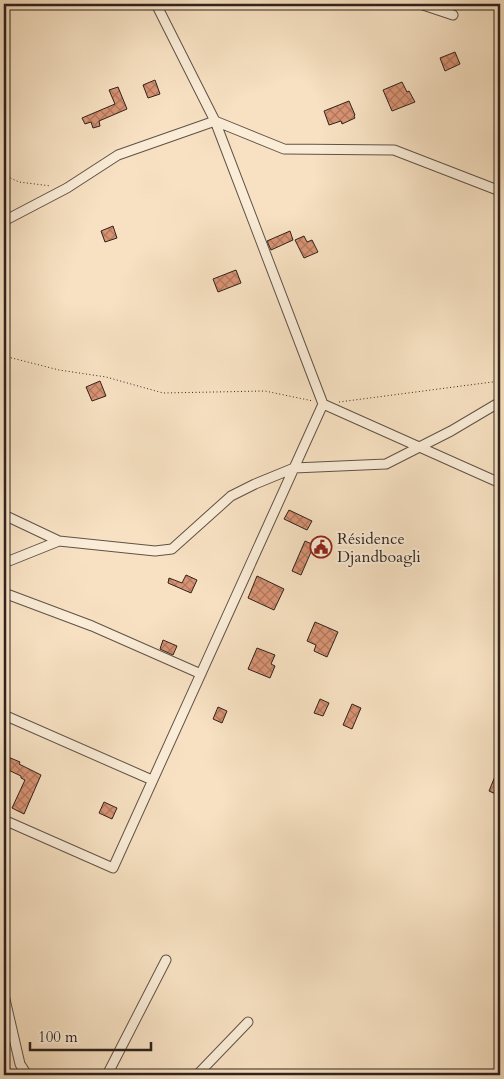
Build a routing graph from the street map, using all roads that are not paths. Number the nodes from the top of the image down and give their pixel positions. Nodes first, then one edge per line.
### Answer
1 (156, 4) edge
2 (420, 4) edge
3 (453, 15) dead end
4 (216, 121) junction
5 (500, 191) edge
6 (4, 221) edge
7 (500, 402) edge
8 (323, 404) junction
9 (420, 448) junction
10 (294, 468) junction
11 (500, 483) edge
12 (4, 515) edge
13 (59, 541) junction
14 (4, 563) edge
15 (4, 593) edge
16 (201, 674) junction
17 (4, 715) edge
18 (152, 780) junction
19 (4, 820) edge
20 (166, 960) dead end
21 (4, 995) edge
22 (248, 1022) dead end
23 (20, 1064) junction
24 (15, 1075) edge
25 (27, 1075) edge
26 (107, 1075) edge
27 (197, 1075) edge

1 - 4 street
2 - 3 street
4 - 5 street
4 - 6 street
4 - 8 street
7 - 9 street
8 - 9 street
8 - 10 street
9 - 10 street
9 - 11 street
10 - 13 street
10 - 16 street
12 - 13 street
13 - 14 street
15 - 16 street
16 - 18 street
17 - 18 street
18 - 19 street
20 - 26 street
21 - 23 street
22 - 27 street
23 - 24 street
23 - 25 street

